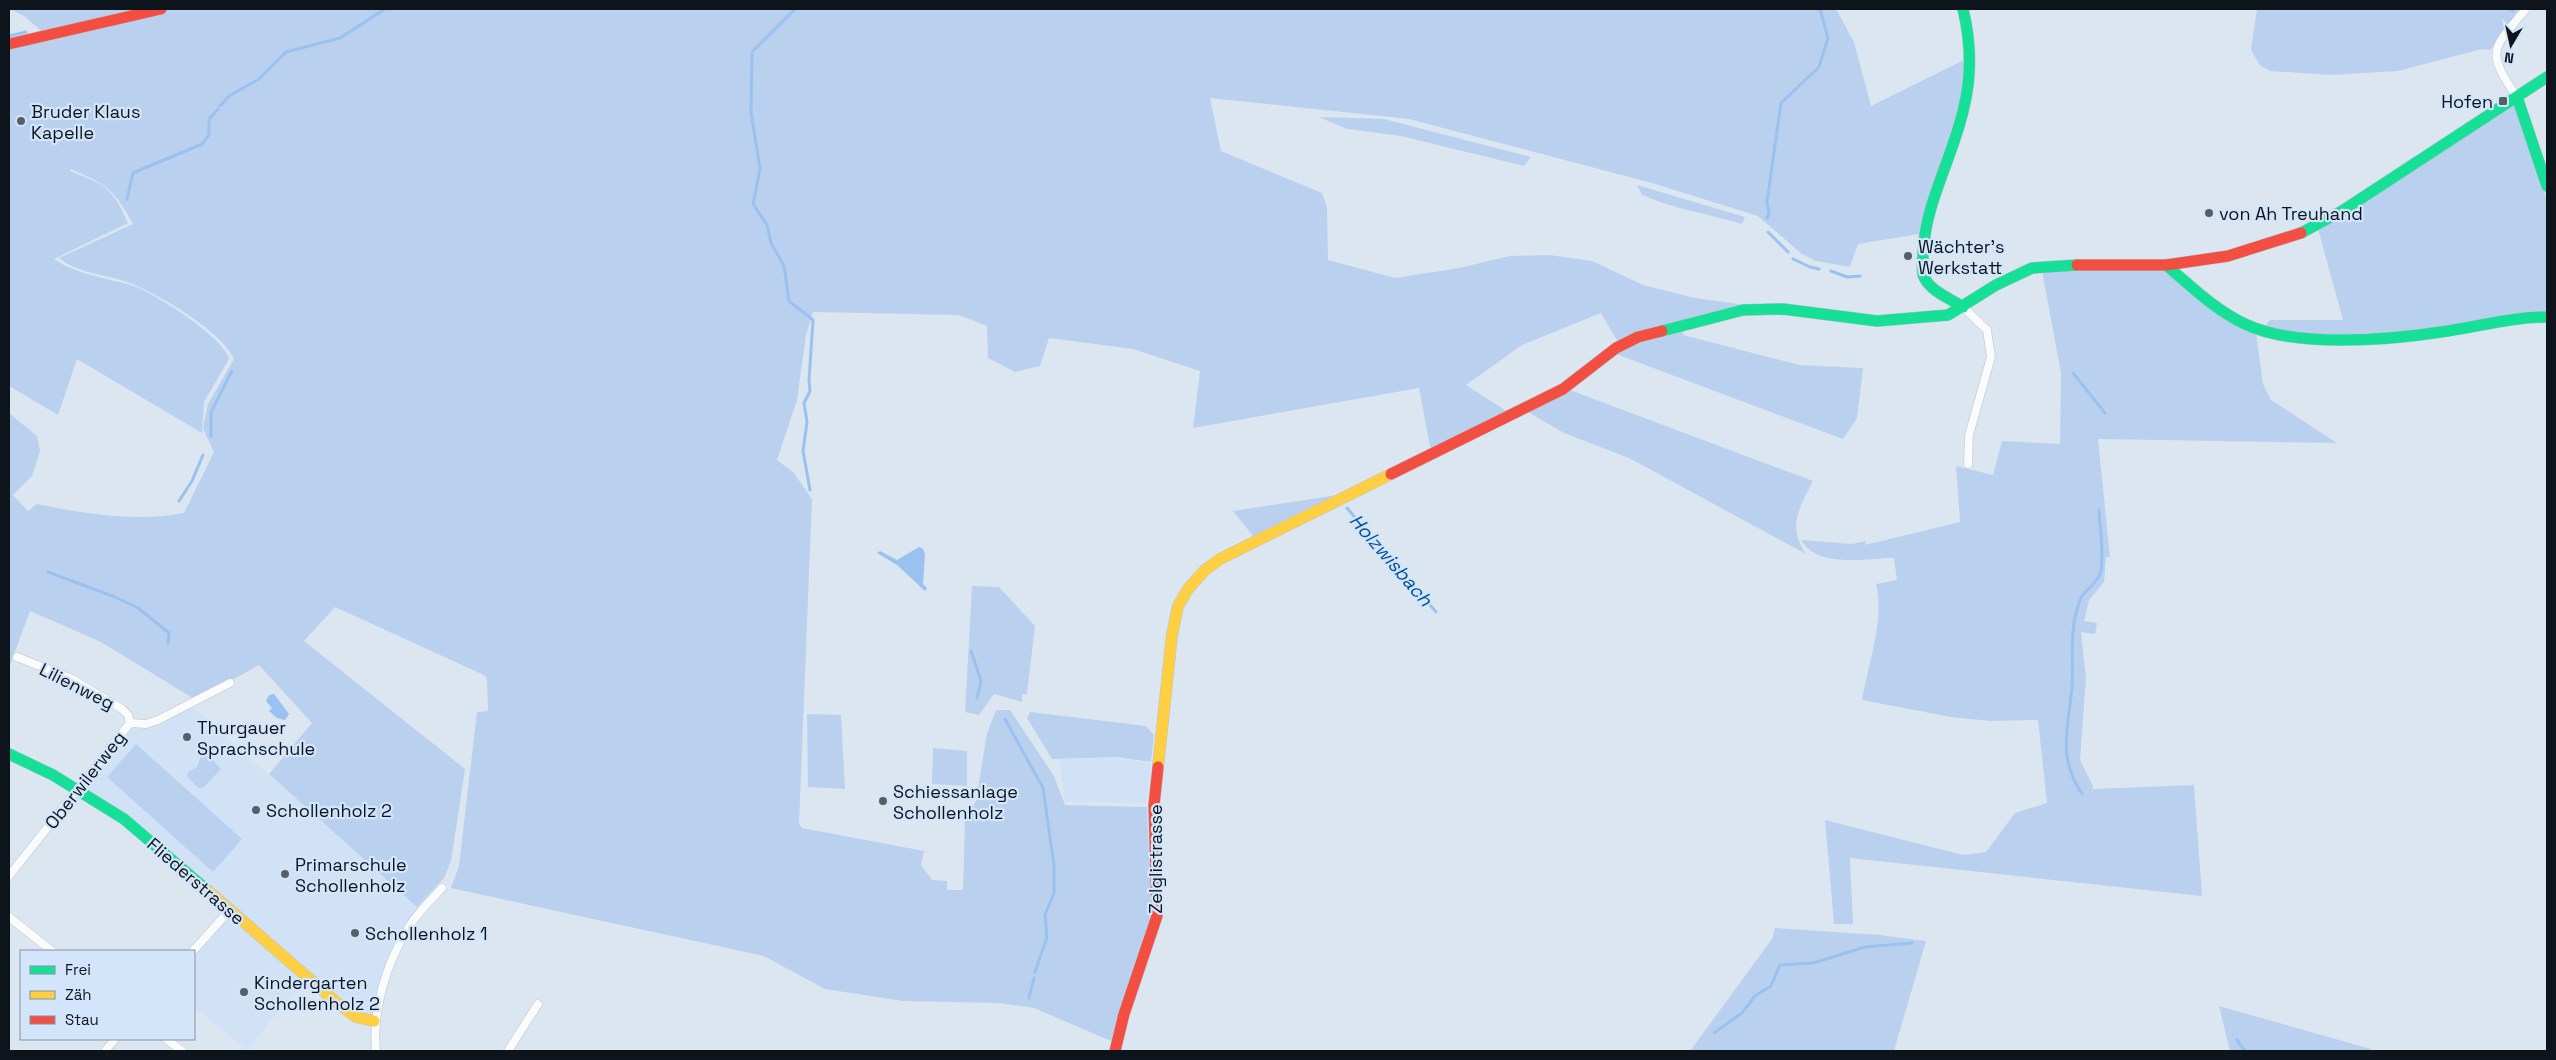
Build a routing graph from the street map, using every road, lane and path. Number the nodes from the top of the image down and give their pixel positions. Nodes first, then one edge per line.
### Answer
1 (161, 9) edge
2 (1963, 9) edge
3 (2526, 9) edge
4 (9, 44) edge
5 (2547, 77) edge
6 (2517, 97) junction
7 (2547, 186) edge
8 (2166, 265) junction
9 (1963, 307) junction
10 (2547, 317) edge
11 (1968, 464) dead end
12 (17, 657) dead end
13 (230, 684) dead end
14 (130, 723) junction
15 (9, 754) edge
16 (79, 790) junction
17 (9, 876) edge
18 (442, 888) dead end
19 (230, 910) junction
20 (9, 917) edge
21 (51, 950) edge
22 (194, 950) edge
23 (538, 1004) dead end
24 (374, 1021) junction
25 (114, 1040) edge
26 (167, 1040) edge
27 (105, 1051) edge
28 (182, 1051) edge
29 (376, 1051) edge
30 (508, 1051) edge
31 (1115, 1051) edge

1 - 4 street
2 - 9 street
3 - 6 street
5 - 6 street, Zelglistrasse
6 - 7 street
6 - 8 street, Zelglistrasse
8 - 9 street, Zelglistrasse
8 - 10 street
9 - 11 street
9 - 31 street, Zelglistrasse
12 - 14 street, Lilienweg
13 - 14 street, Oberwilerweg
14 - 16 street, Oberwilerweg
15 - 16 street, Fliederstrasse
16 - 17 street, Oberwilerweg
16 - 19 street, Fliederstrasse
18 - 24 street
19 - 22 street
19 - 24 street, Fliederstrasse
20 - 21 street
23 - 30 street
24 - 29 street
25 - 27 street
26 - 28 street

